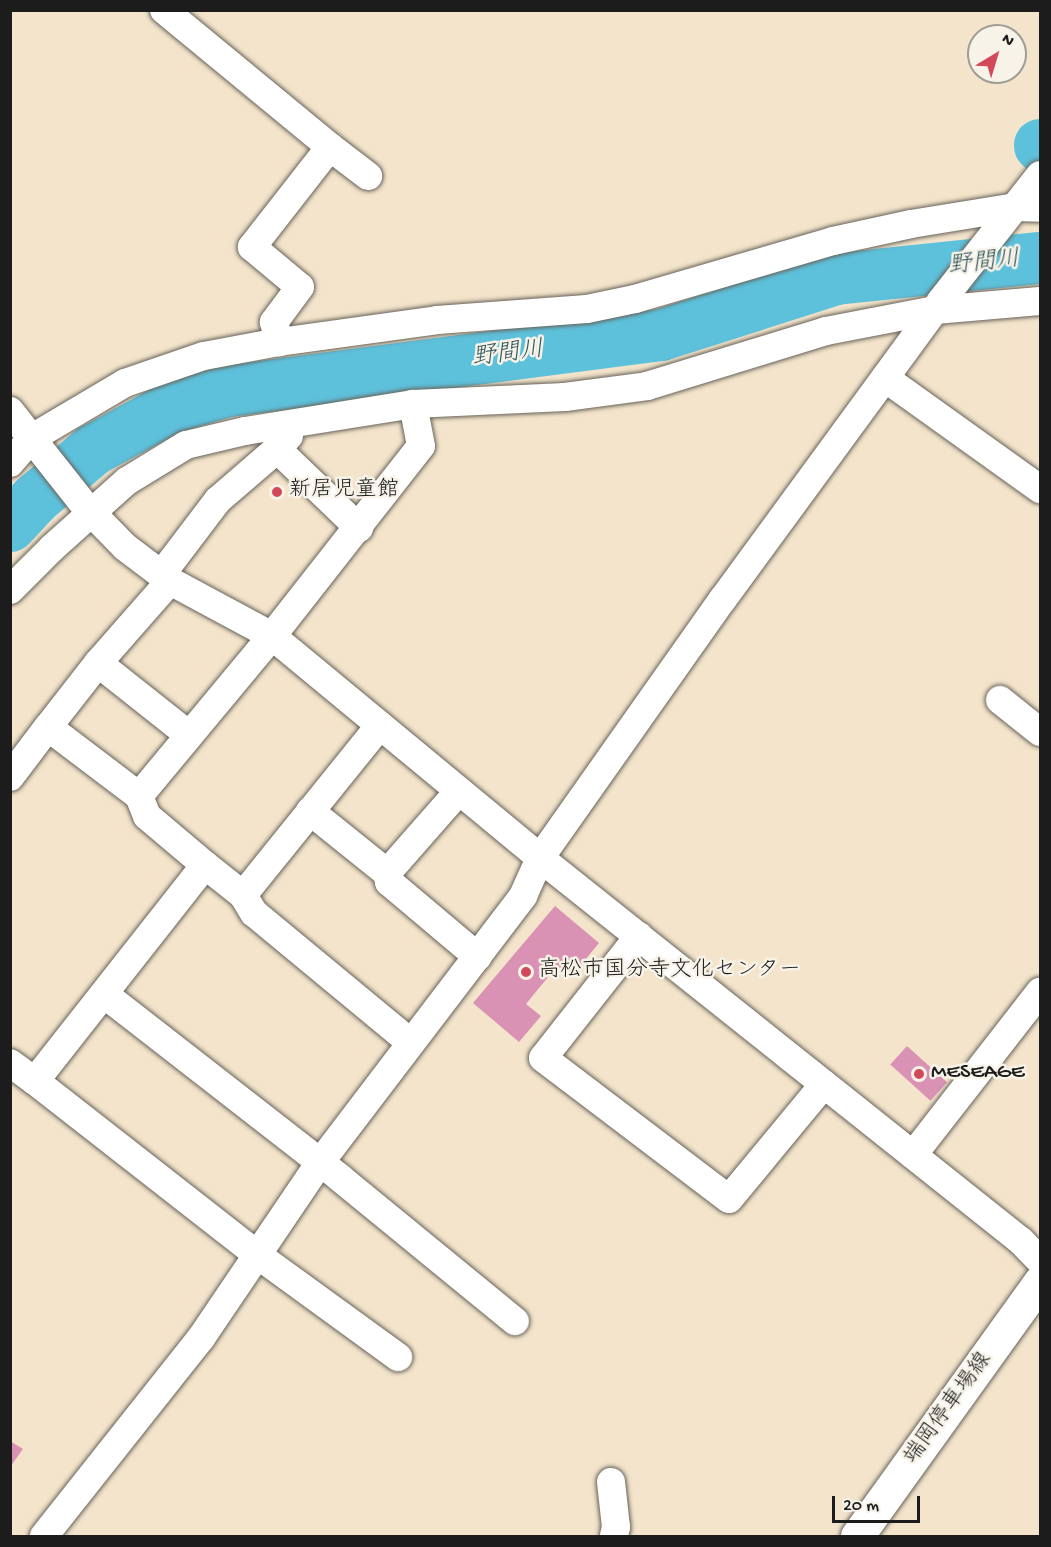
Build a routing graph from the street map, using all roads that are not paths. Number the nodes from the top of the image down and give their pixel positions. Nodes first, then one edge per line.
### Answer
1 (164, 10) edge
2 (330, 147) junction
3 (1041, 175) edge
4 (368, 176) dead end
5 (1021, 211) edge
6 (1041, 301) edge
7 (938, 306) junction
8 (279, 342) junction
9 (885, 378) junction
10 (413, 404) junction
11 (10, 411) edge
12 (301, 423) junction
13 (37, 443) junction
14 (277, 449) junction
15 (10, 463) edge
16 (1037, 479) edge
17 (88, 509) junction
18 (359, 528) junction
19 (166, 578) junction
20 (10, 590) edge
21 (272, 636) junction
22 (98, 663) junction
23 (1000, 700) dead end
24 (380, 725) junction
25 (48, 727) junction
26 (1041, 732) edge
27 (189, 735) junction
28 (10, 777) edge
29 (459, 791) junction
30 (139, 796) junction
31 (310, 811) junction
32 (540, 858) junction
33 (205, 865) junction
34 (387, 873) junction
35 (243, 895) junction
36 (639, 936) junction
37 (478, 957) junction
38 (1041, 992) edge
39 (104, 994) junction
40 (410, 1042) junction
41 (10, 1063) edge
42 (34, 1081) junction
43 (824, 1084) junction
44 (913, 1155) junction
45 (319, 1164) junction
46 (259, 1256) junction
47 (1041, 1261) edge
48 (1041, 1281) edge
49 (515, 1322) dead end
50 (398, 1357) dead end
51 (611, 1482) dead end
52 (44, 1536) edge
53 (614, 1536) edge
54 (857, 1536) edge

1 - 2 street
2 - 4 street
2 - 8 street
3 - 5 street
5 - 7 street
5 - 8 street
6 - 7 street
7 - 9 street
7 - 10 street
8 - 13 street
9 - 16 street
9 - 32 street
10 - 12 street
10 - 18 street
11 - 13 street
12 - 14 street
12 - 17 street
13 - 15 street
13 - 17 street
14 - 18 street
14 - 19 street
17 - 19 street
17 - 20 street
18 - 21 street
19 - 21 street
19 - 22 street
21 - 24 street
21 - 27 street
22 - 25 street
22 - 27 street
23 - 26 street
24 - 29 street
24 - 31 street
25 - 28 street
25 - 30 street
27 - 30 street
29 - 32 street
29 - 34 street
30 - 33 street
31 - 34 street
31 - 35 street
32 - 36 street
32 - 37 street
33 - 35 street
33 - 39 street
34 - 37 street
35 - 40 street
36 - 43 street
36 - 43 street
37 - 40 street
38 - 44 street
39 - 42 street
39 - 45 street
40 - 45 street
41 - 42 street
42 - 46 street
43 - 44 street
44 - 47 street
45 - 46 street
45 - 49 street
46 - 50 street
46 - 52 street
48 - 54 main road, 端岡停車場線
51 - 53 street

